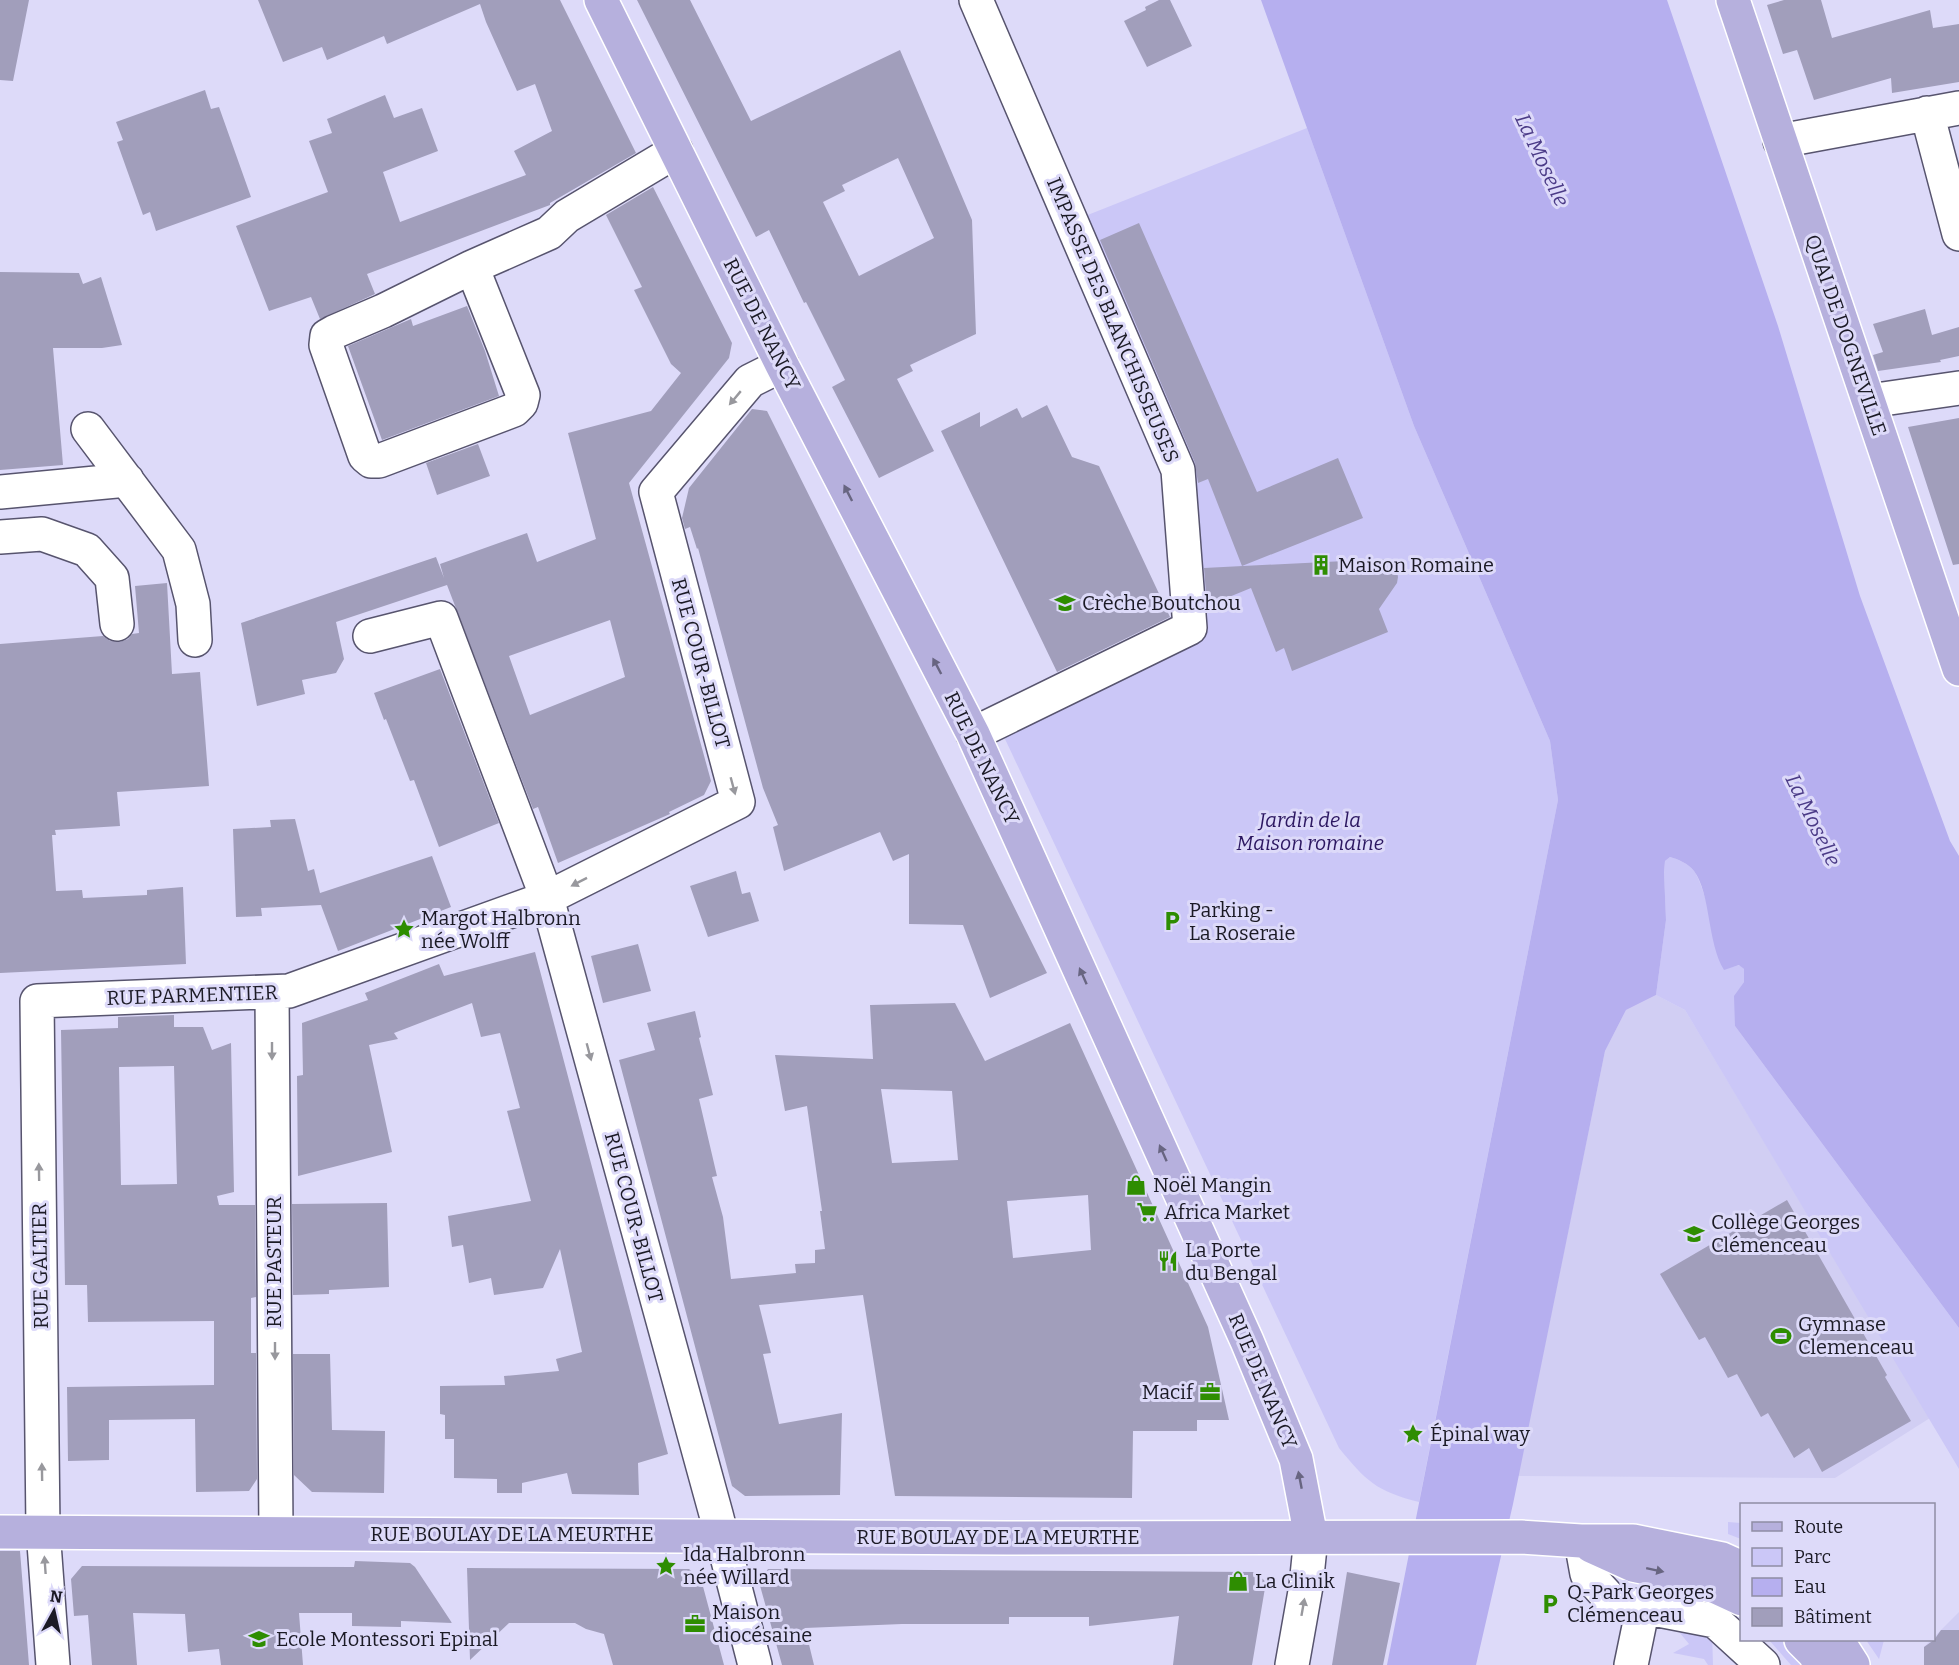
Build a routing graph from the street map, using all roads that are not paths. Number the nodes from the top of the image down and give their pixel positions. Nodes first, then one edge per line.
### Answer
1 (601, 0) edge
2 (976, 0) edge
3 (1732, 0) edge
4 (1959, 108) edge
5 (1927, 114) junction
6 (1780, 141) junction
7 (676, 152) junction
8 (1959, 234) edge
9 (472, 267) junction
10 (782, 365) junction
11 (1959, 388) edge
12 (1869, 401) junction
13 (88, 429) dead end
14 (127, 480) junction
15 (0, 492) edge
16 (0, 537) edge
17 (117, 624) dead end
18 (370, 636) dead end
19 (195, 640) dead end
20 (1959, 669) edge
21 (973, 734) junction
22 (547, 898) junction
23 (272, 992) junction
24 (38, 1001) joint
25 (43, 1530) junction
26 (0, 1532) edge
27 (276, 1533) junction
28 (722, 1536) junction
29 (1311, 1537) junction
30 (1581, 1541) junction
31 (1740, 1567) edge
32 (1740, 1598) edge
33 (1643, 1607) junction
34 (1802, 1641) edge
35 (1838, 1641) edge
36 (53, 1665) edge
37 (754, 1665) edge
38 (1292, 1665) edge
39 (1631, 1665) edge
40 (1763, 1665) edge
41 (1821, 1665) edge
42 (1853, 1665) edge

1 - 7 main road, RUE DE NANCY
2 - 21 street, IMPASSE DES BLANCHISSEUSES
3 - 6 main road, QUAI DE DOGNEVILLE
4 - 5 street
5 - 6 street
5 - 8 street
6 - 12 main road, QUAI DE DOGNEVILLE
7 - 9 street
7 - 10 main road, RUE DE NANCY
9 - 9 street
21 -> 10 main road, RUE DE NANCY
10 -> 22 street, RUE COUR-BILLOT
11 - 12 street
12 - 20 main road, QUAI DE DOGNEVILLE
13 - 14 street
14 - 15 street
14 - 19 street
16 - 17 street
18 - 22 street, RUE COUR-BILLOT
29 -> 21 main road, RUE DE NANCY
22 - 23 street, RUE PARMENTIER
22 -> 28 street, RUE COUR-BILLOT
23 - 24 street, RUE PARMENTIER
23 -> 27 street, RUE PASTEUR
25 -> 24 street, RUE GALTIER
25 - 26 main road, RUE BOULAY DE LA MEURTHE
25 - 27 main road, RUE BOULAY DE LA MEURTHE
36 -> 25 street, RUE GALTIER
27 - 28 main road, RUE BOULAY DE LA MEURTHE
28 - 29 main road, RUE BOULAY DE LA MEURTHE
28 - 37 street, RUE COUR-BILLOT
29 - 30 main road, RUE BOULAY DE LA MEURTHE
38 -> 29 street
30 - 31 main road
30 -> 32 main road
30 - 33 street
33 - 39 street
33 - 40 street
34 - 41 main road
35 - 42 main road

